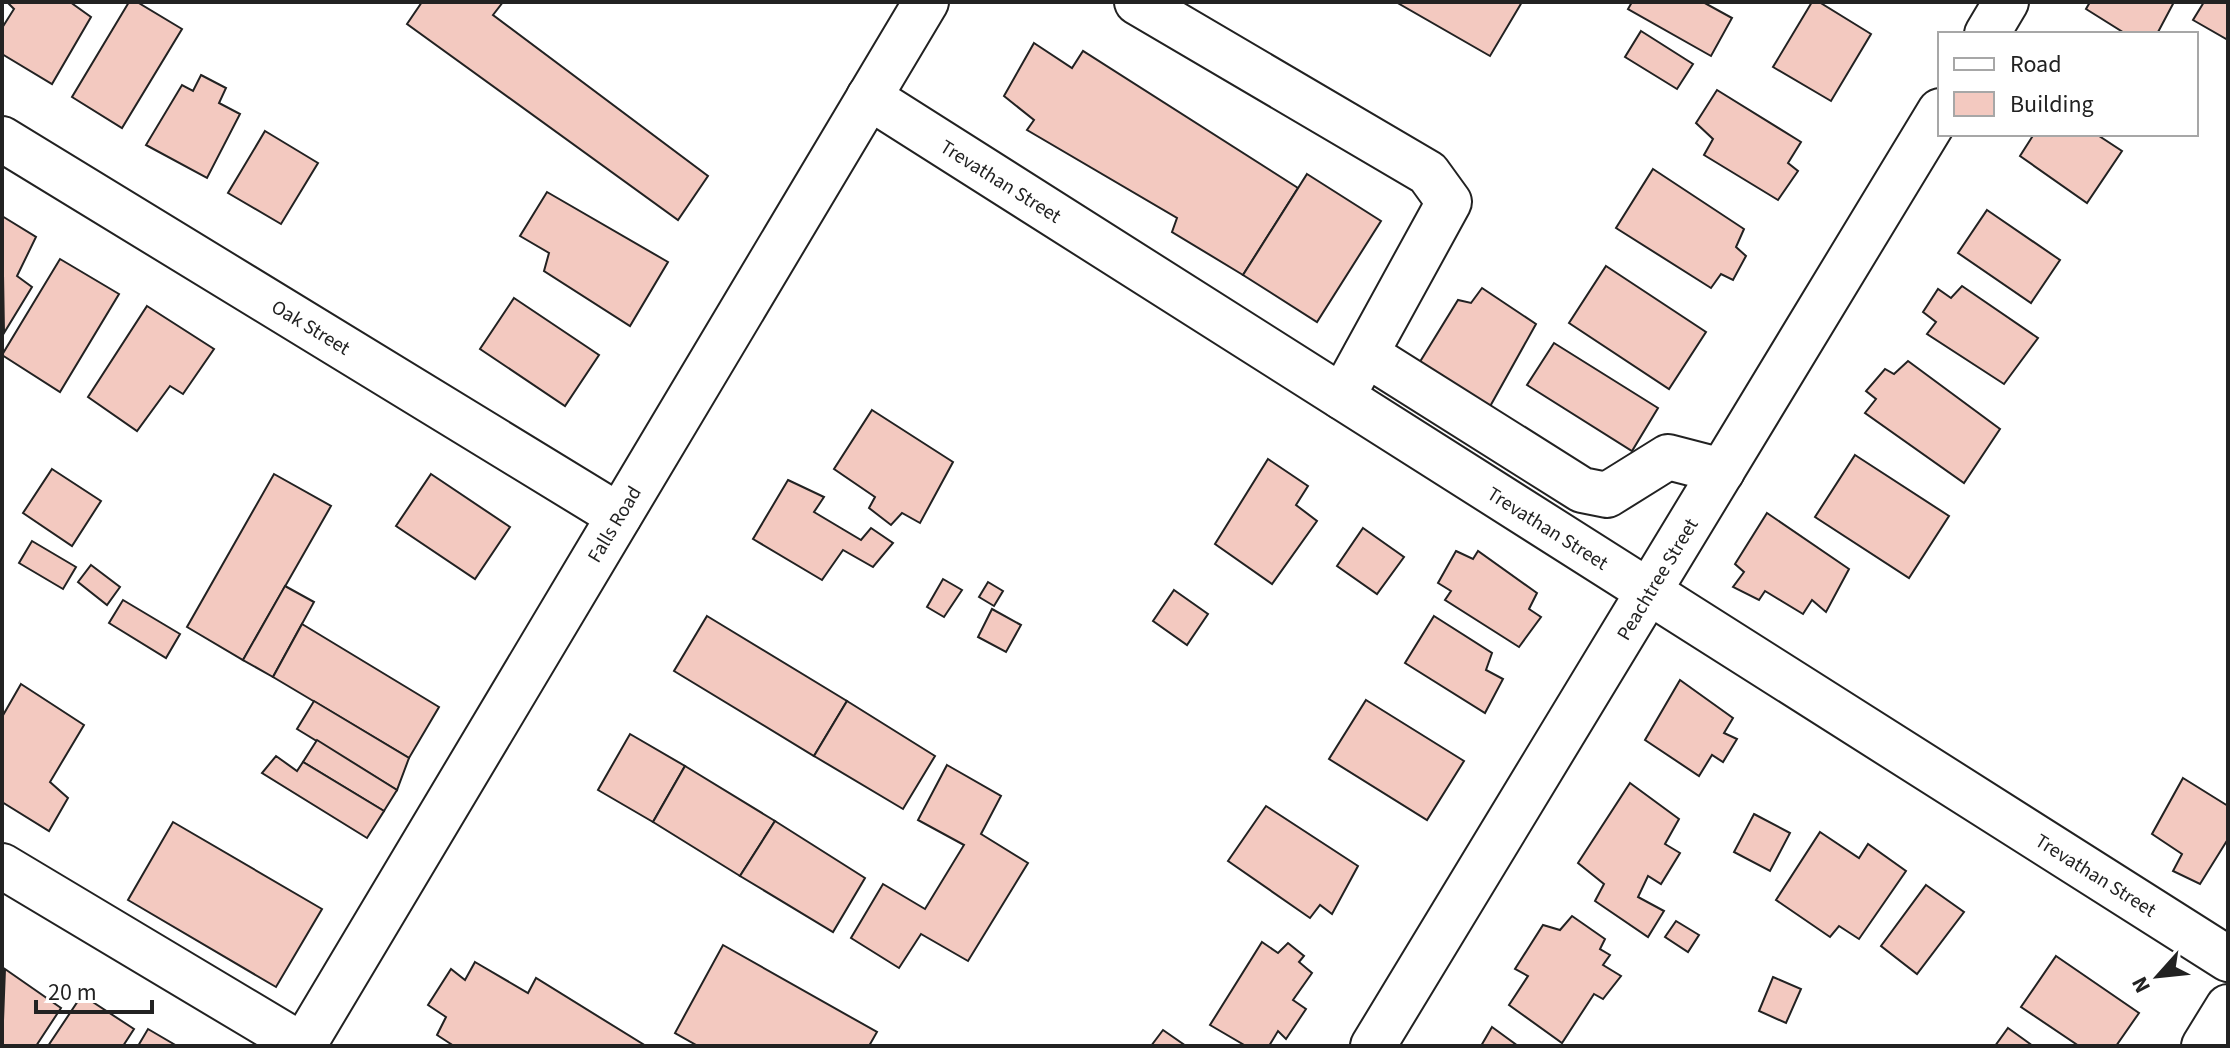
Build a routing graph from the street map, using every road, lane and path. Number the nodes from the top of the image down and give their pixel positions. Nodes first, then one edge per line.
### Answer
1 (926, 2) edge
2 (1137, 2) edge
3 (2006, 2) edge
4 (1988, 32) edge
5 (869, 97) junction
6 (1938, 114) edge
7 (2, 139) edge
8 (1366, 354) junction
9 (1342, 397) junction
10 (1479, 425) junction
11 (1454, 468) junction
12 (1722, 471) junction
13 (619, 516) junction
14 (1649, 592) junction
15 (2, 866) edge
16 (2228, 959) edge
17 (2228, 1007) edge
18 (303, 1046) edge
19 (1373, 1046) edge
20 (2204, 1046) edge

1 - 5 street, Falls Road
2 - 8 street
3 - 4 street
5 - 9 street, Trevathan Street
5 - 13 street, Falls Road
6 - 12 street, Peachtree Street
7 - 13 street, Oak Street
8 - 9 street
8 - 10 street
9 - 11 street, Trevathan Street
10 - 11 street
10 - 12 street
11 - 14 street, Trevathan Street
12 - 14 street, Peachtree Street
13 - 18 street, Falls Road
14 - 16 street, Trevathan Street
14 - 19 street, Peachtree Street
15 - 18 street
17 - 20 street

